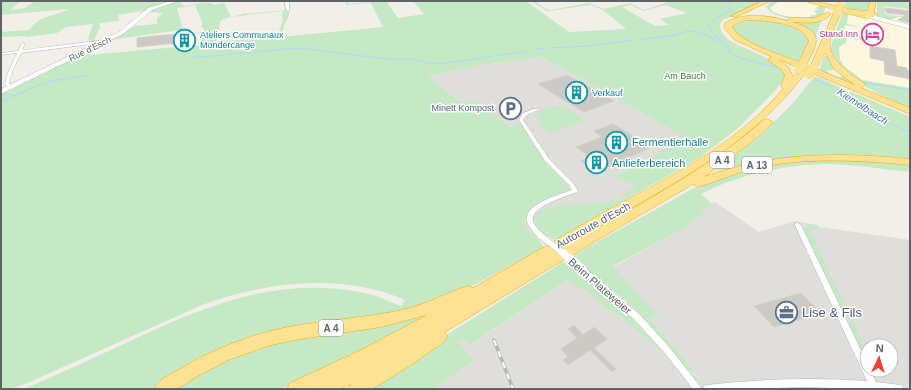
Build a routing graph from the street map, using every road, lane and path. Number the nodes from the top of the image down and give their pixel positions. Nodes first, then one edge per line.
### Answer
1 (176, 1) edge
2 (288, 1) edge
3 (767, 1) edge
4 (772, 1) edge
5 (808, 1) edge
6 (812, 1) edge
7 (873, 1) edge
8 (876, 1) edge
9 (822, 4) junction
10 (836, 5) edge
11 (288, 10) dead end
12 (873, 16) junction
13 (791, 20) junction
14 (885, 20) joint
15 (725, 24) junction
16 (910, 27) edge
17 (106, 41) junction
18 (826, 43) junction
19 (23, 44) dead end
20 (20, 52) junction
21 (1, 54) edge
22 (805, 69) junction
23 (12, 87) junction
24 (785, 87) junction
25 (1, 92) edge
26 (536, 110) dead end
27 (910, 111) edge
28 (910, 114) edge
29 (740, 135) junction
30 (910, 162) edge
31 (617, 224) junction
32 (798, 226) dead end
33 (510, 279) junction
34 (873, 385) junction
35 (163, 389) edge
36 (296, 389) edge
37 (322, 389) edge
38 (357, 389) edge
39 (698, 389) edge
40 (707, 389) edge
41 (900, 389) edge

1 - 17 main road, Rue d'Esch
2 - 11 street
3 - 15 highway
4 - 13 highway
5 - 12 highway
5 - 16 main road
6 - 9 main road
7 - 9 highway
8 - 12 highway
9 - 12 main road
10 - 13 highway
10 - 18 highway, Autoroute d'Esch / A 4
10 - 22 highway, Autoroute d'Esch / A 4
12 - 14 highway
13 - 15 highway
14 - 16 main road
15 - 24 highway
15 - 28 highway
17 - 20 street
17 - 23 main road, Rue d'Esch
18 - 22 highway, Autoroute d'Esch / A 4
18 - 27 highway, A 4
19 - 20 street
20 - 21 street
20 - 23 street
22 - 24 highway, A 4
22 - 27 highway, A 4
22 - 29 highway, Autoroute d'Esch / A 4
22 - 31 highway, Autoroute d'Esch / A 4
23 - 25 main road, Rue d'Esch
24 - 29 highway, A 4
26 - 39 street, Beim Plateweier, bridge
29 - 33 highway, Autoroute d'Esch / A 4
30 - 31 highway, A 13
31 - 33 highway, Autoroute d'Esch / A 4
32 - 34 street
33 - 35 highway, A 4
33 - 36 highway, Autoroute d'Esch / A 4
33 - 37 highway, Autoroute d'Esch / A 4
33 - 38 highway, A 4
34 - 40 street
34 - 41 street

